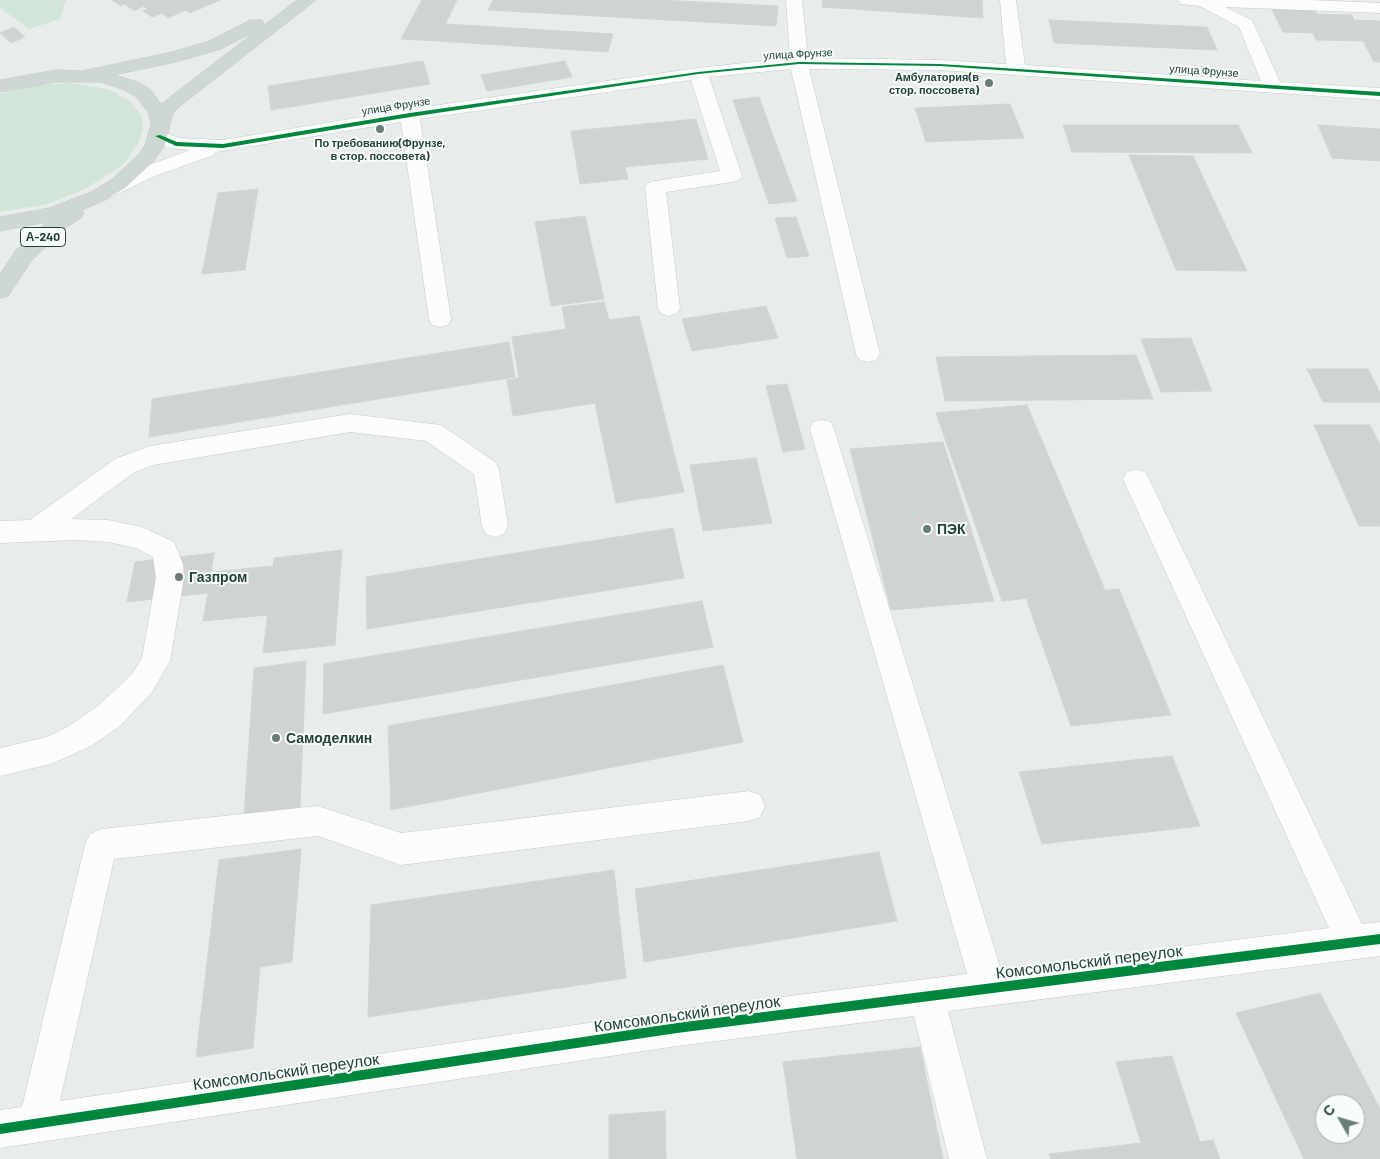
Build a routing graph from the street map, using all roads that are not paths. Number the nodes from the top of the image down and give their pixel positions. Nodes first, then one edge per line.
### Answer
1 (298, 0) edge
2 (308, 0) edge
3 (794, 0) edge
4 (1008, 0) edge
5 (1186, 0) edge
6 (1200, 0) edge
7 (1380, 8) edge
8 (799, 64) junction
9 (0, 69) edge
10 (1016, 70) junction
11 (698, 73) junction
12 (56, 76) junction
13 (84, 76) junction
14 (0, 86) edge
15 (1274, 86) junction
16 (1380, 94) edge
17 (410, 115) junction
18 (159, 129) junction
19 (223, 146) junction
20 (98, 196) junction
21 (0, 224) edge
22 (0, 291) edge
23 (669, 308) dead end
24 (440, 319) dead end
25 (868, 354) dead end
26 (822, 429) dead end
27 (1136, 479) dead end
28 (495, 526) dead end
29 (35, 531) junction
30 (0, 532) edge
31 (0, 762) edge
32 (749, 806) dead end
33 (1366, 941) edge
34 (988, 989) junction
35 (927, 997) junction
36 (38, 1122) junction
37 (0, 1129) edge
38 (968, 1159) edge

1 - 13 main road
2 - 18 main road
3 - 8 street
4 - 10 street
5 - 6 street
6 - 7 street
6 - 15 street
8 - 10 street, улица Фрунзе
8 - 11 street, улица Фрунзе
8 - 25 street
9 - 12 main road
10 - 15 street, улица Фрунзе
11 - 17 street, улица Фрунзе
11 - 23 street
12 - 13 main road
12 - 14 main road
13 - 18 main road
15 - 16 street, улица Фрунзе
17 - 19 street, улица Фрунзе
17 - 24 street
18 - 19 street
18 - 20 main road
19 - 20 street
20 - 21 main road
20 - 22 main road, А-240
26 - 34 street
27 - 33 street
28 - 29 street
29 - 30 street
29 - 31 street
32 - 36 street
33 - 34 street, Комсомольский переулок
34 - 35 street, Комсомольский переулок
35 - 36 street, Комсомольский переулок
35 - 38 street
36 - 37 street, Комсомольский переулок

